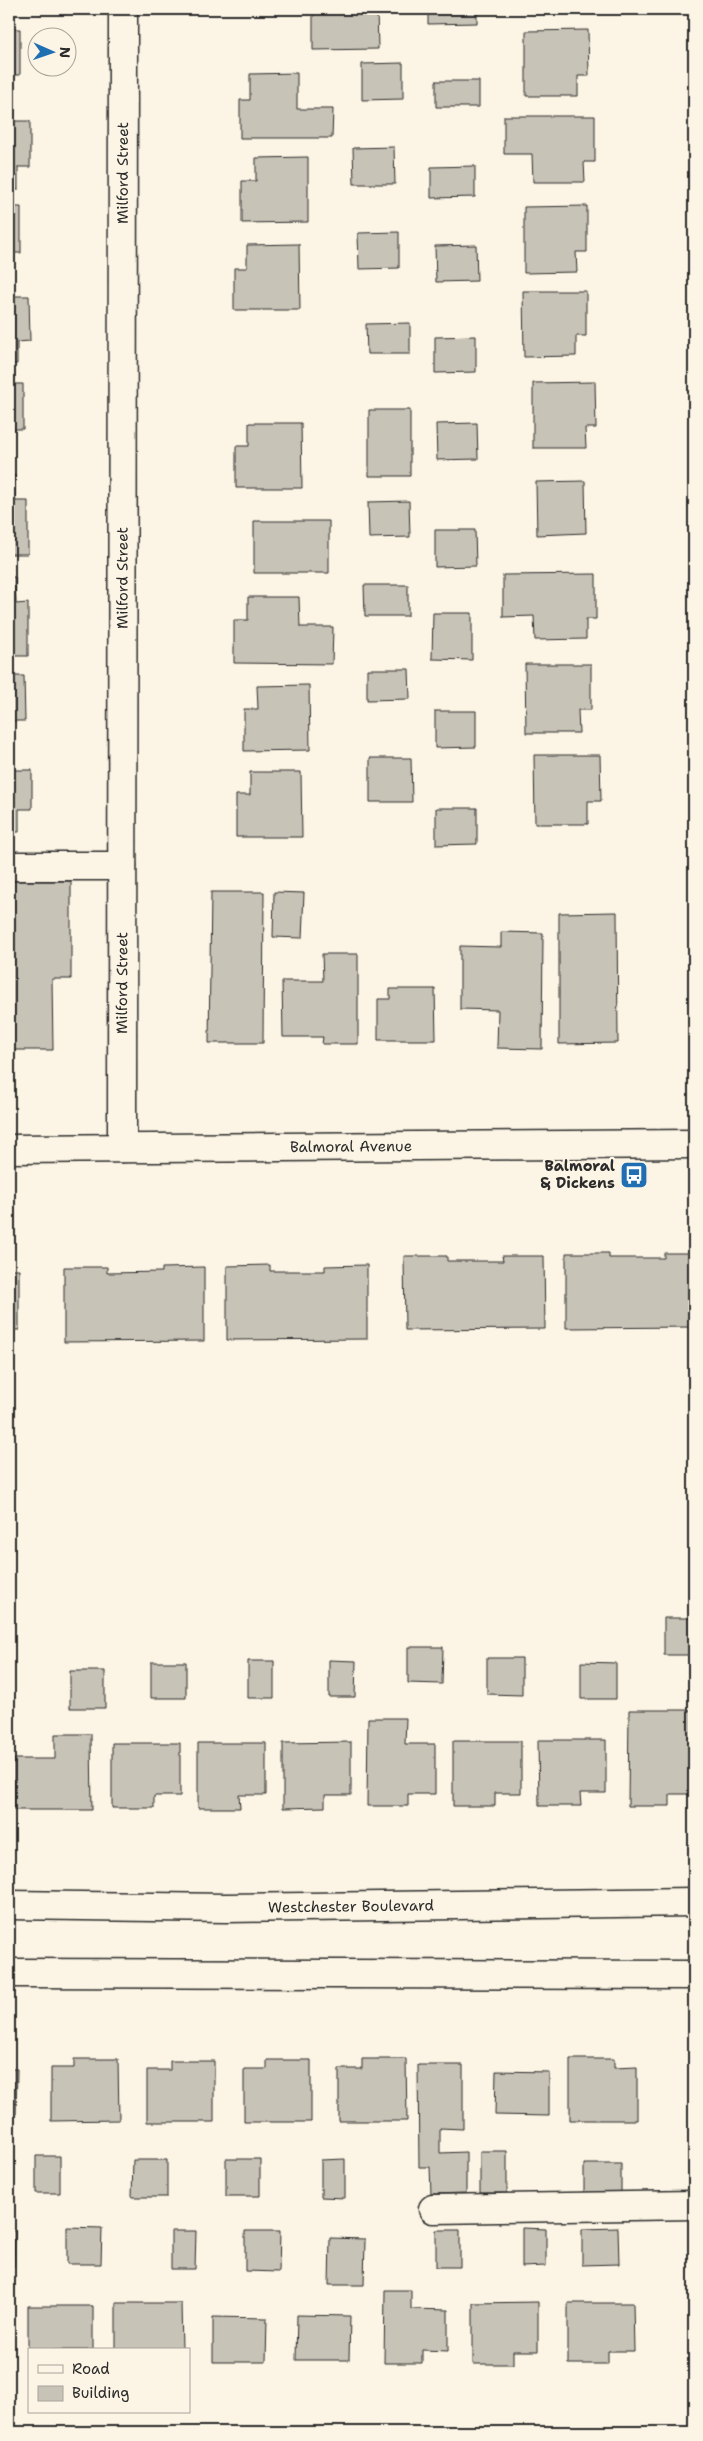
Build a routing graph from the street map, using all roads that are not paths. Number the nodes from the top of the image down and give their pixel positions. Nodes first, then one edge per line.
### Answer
1 (123, 9) edge
2 (9, 866) edge
3 (122, 866) junction
4 (694, 1144) edge
5 (122, 1148) junction
6 (9, 1149) edge
7 (694, 1902) edge
8 (9, 1905) edge
9 (9, 1973) edge
10 (694, 1975) edge
11 (694, 2205) edge
12 (433, 2209) dead end

1 - 3 street, Milford Street
2 - 3 street
3 - 5 street, Milford Street
4 - 5 street, Balmoral Avenue
5 - 6 street, Balmoral Avenue
7 - 8 street, Westchester Boulevard
9 - 10 street
11 - 12 street

